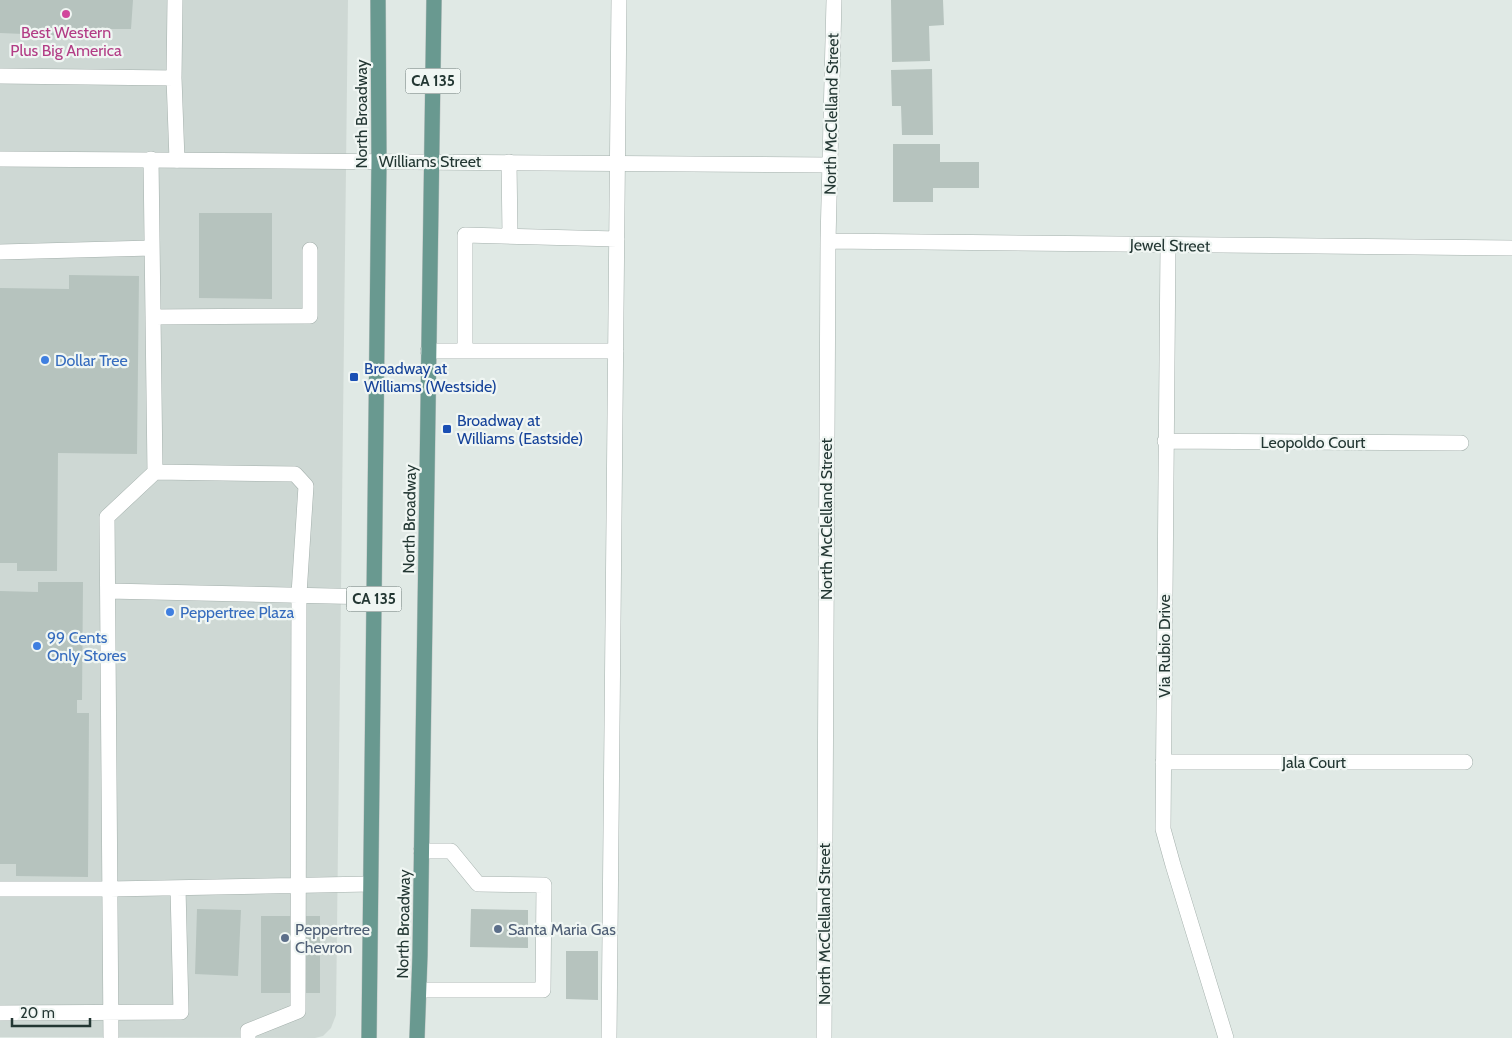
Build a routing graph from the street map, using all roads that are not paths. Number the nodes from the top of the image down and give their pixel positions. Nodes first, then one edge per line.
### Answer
1 (175, 0) edge
2 (378, 0) edge
3 (434, 0) edge
4 (619, 0) edge
5 (834, 0) edge
6 (0, 76) edge
7 (174, 78) junction
8 (0, 159) edge
9 (151, 160) junction
10 (177, 160) junction
11 (379, 161) junction
12 (431, 161) junction
13 (509, 162) junction
14 (618, 162) junction
15 (830, 165) junction
16 (510, 236) junction
17 (617, 239) junction
18 (828, 241) junction
19 (1168, 245) junction
20 (152, 248) junction
21 (1512, 248) edge
22 (310, 250) dead end
23 (0, 252) edge
24 (153, 317) junction
25 (428, 351) junction
26 (465, 351) junction
27 (616, 351) junction
28 (1165, 441) junction
29 (1461, 443) dead end
30 (154, 472) junction
31 (108, 591) junction
32 (299, 594) junction
33 (374, 597) junction
34 (1163, 762) junction
35 (1464, 762) dead end
36 (421, 851) junction
37 (297, 884) junction
38 (370, 884) junction
39 (178, 888) junction
40 (0, 889) edge
41 (110, 889) junction
42 (419, 990) junction
43 (111, 1012) junction
44 (0, 1013) edge
45 (111, 1038) edge
46 (248, 1038) edge
47 (369, 1038) edge
48 (417, 1038) edge
49 (608, 1038) edge
50 (824, 1038) edge
51 (1226, 1038) edge

1 - 7 street
2 - 11 main road, North Broadway / CA 135
3 - 12 main road, North Broadway / CA 135
4 - 14 street
5 - 15 street, North McClelland Street
6 - 7 street
7 - 10 street
8 - 9 street, Williams Street
9 - 10 street, Williams Street
9 - 20 street
10 - 11 street, Williams Street
11 - 12 street, Williams Street
11 - 33 main road, North Broadway / CA 135
12 - 13 street, Williams Street
12 - 25 main road, North Broadway / CA 135
13 - 14 street, Williams Street
13 - 16 street
14 - 15 street, Williams Street
14 - 17 street
15 - 18 street, North McClelland Street
16 - 17 street
16 - 26 street
17 - 27 street
18 - 19 street, Jewel Street
18 - 50 street, North McClelland Street
19 - 21 street, Jewel Street
19 - 28 street, Via Rubio Drive
20 - 23 street
20 - 24 street
22 - 24 street
24 - 30 street
25 - 26 street
25 - 36 main road, North Broadway / CA 135
26 - 27 street
27 - 49 street
28 - 29 street, Leopoldo Court
28 - 34 street, Via Rubio Drive
30 - 31 street
30 - 32 street
31 - 32 street
31 - 41 street
32 - 33 street
32 - 37 street
33 - 38 main road, North Broadway / CA 135
34 - 35 street, Jala Court
34 - 51 street, Via Rubio Drive
36 - 42 main road, North Broadway / CA 135
36 - 42 street
37 - 38 street
37 - 39 street
37 - 46 street
38 - 47 main road, North Broadway / CA 135
39 - 41 street
39 - 43 street
40 - 41 street
41 - 43 street
42 - 48 main road, North Broadway / CA 135
43 - 44 street
43 - 45 street

